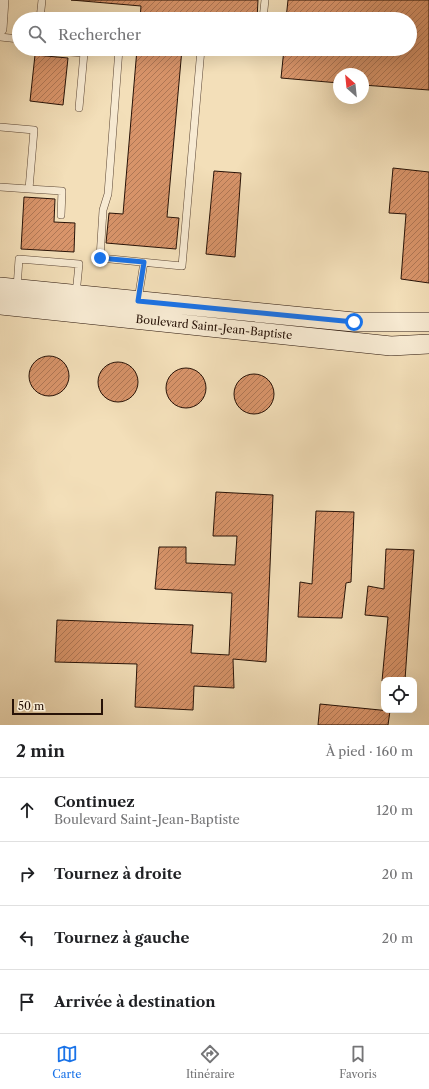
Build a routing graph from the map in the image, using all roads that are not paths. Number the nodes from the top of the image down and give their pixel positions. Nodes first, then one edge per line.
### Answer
1 (2, 0) edge
2 (42, 0) edge
3 (265, 0) edge
4 (41, 12) edge
5 (264, 12) edge
6 (0, 29) edge
7 (0, 37) edge
8 (12, 38) edge
9 (84, 56) edge
10 (118, 56) edge
11 (201, 56) edge
12 (79, 108) dead end
13 (0, 127) edge
14 (0, 187) edge
15 (30, 189) junction
16 (61, 215) dead end
17 (144, 262) junction
18 (9, 288) edge
19 (76, 294) junction
20 (0, 305) edge
21 (137, 310) junction
22 (429, 322) edge
23 (429, 344) edge

1 - 6 street
2 - 4 lane
3 - 5 lane
7 - 8 lane
9 - 12 lane
10 - 17 lane
11 - 17 lane
13 - 15 lane
14 - 15 lane
15 - 16 lane
17 - 21 lane
18 - 19 main road, Boulevard Saint-Jean-Baptiste
18 - 19 lane
19 - 21 main road, Boulevard Saint-Jean-Baptiste
20 - 21 main road, Boulevard Saint-Jean-Baptiste
21 - 22 main road, Boulevard Saint-Jean-Baptiste
21 - 23 main road, Boulevard Saint-Jean-Baptiste

